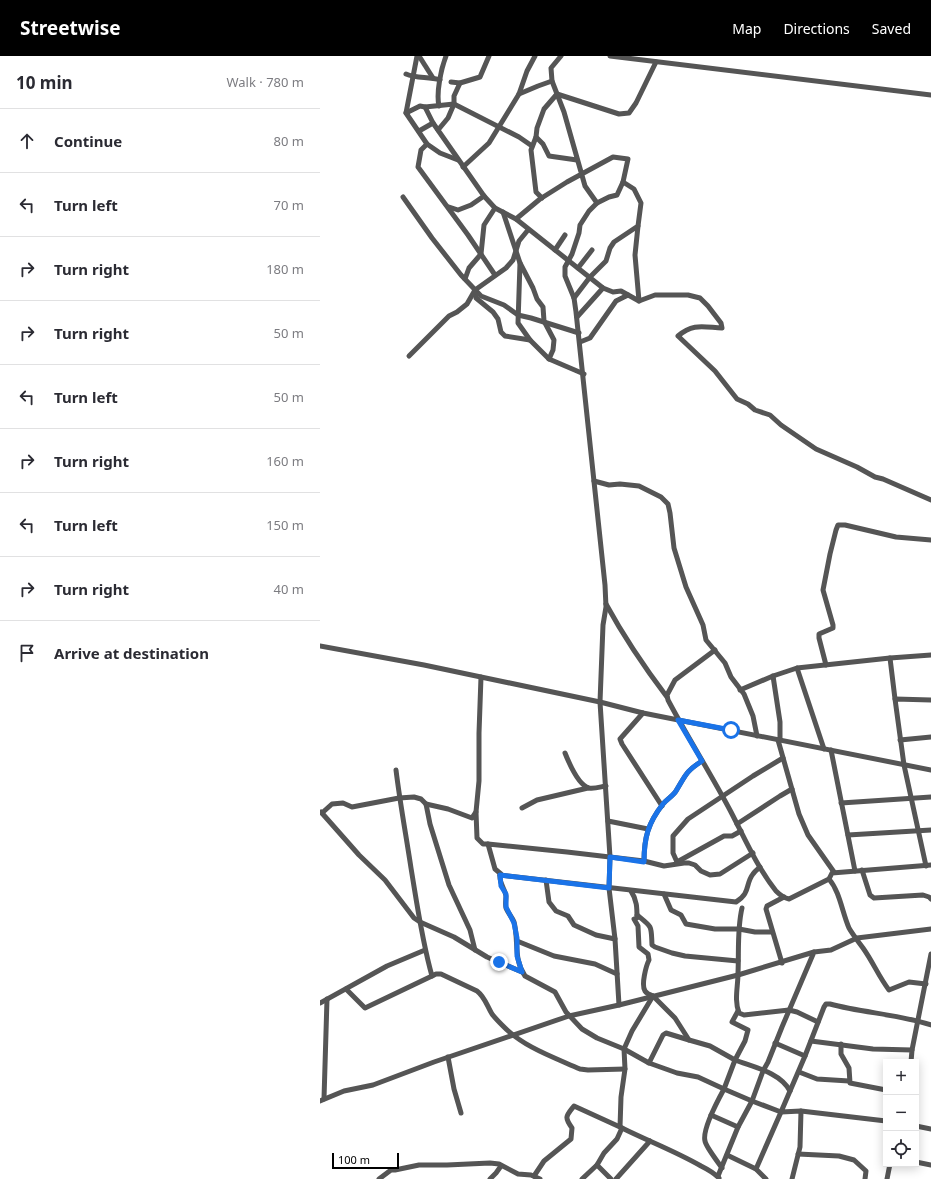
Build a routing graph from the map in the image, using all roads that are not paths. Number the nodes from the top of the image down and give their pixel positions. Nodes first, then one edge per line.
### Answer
1 (418, 56) edge
2 (489, 56) edge
3 (535, 56) edge
4 (561, 56) edge
5 (610, 56) edge
6 (445, 57) edge
7 (656, 62) junction
8 (406, 74) dead end
9 (412, 76) junction
10 (433, 78) junction
11 (440, 80) junction
12 (552, 81) junction
13 (451, 82) dead end
14 (460, 83) junction
15 (519, 94) junction
16 (557, 94) junction
17 (931, 95) edge
18 (454, 104) junction
19 (439, 106) junction
20 (426, 107) junction
21 (406, 112) junction
22 (433, 123) junction
23 (498, 127) junction
24 (438, 130) junction
25 (419, 132) junction
26 (536, 137) junction
27 (427, 144) junction
28 (532, 146) junction
29 (458, 160) junction
30 (577, 160) junction
31 (464, 167) junction
32 (582, 174) junction
33 (623, 182) junction
34 (484, 196) junction
35 (403, 197) dead end
36 (542, 198) junction
37 (597, 203) junction
38 (448, 207) junction
39 (495, 208) junction
40 (503, 212) junction
41 (516, 219) junction
42 (638, 226) junction
43 (528, 230) junction
44 (565, 235) dead end
45 (555, 250) junction
46 (592, 250) dead end
47 (515, 251) junction
48 (481, 254) junction
49 (569, 261) junction
50 (520, 263) junction
51 (578, 268) junction
52 (495, 275) junction
53 (590, 277) junction
54 (465, 279) junction
55 (603, 288) junction
56 (475, 290) junction
57 (628, 295) junction
58 (574, 298) junction
59 (639, 301) junction
60 (518, 315) junction
61 (577, 317) junction
62 (545, 322) junction
63 (579, 333) junction
64 (530, 340) junction
65 (580, 342) junction
66 (409, 356) dead end
67 (549, 359) junction
68 (584, 374) junction
69 (594, 480) junction
70 (931, 500) edge
71 (931, 540) edge
72 (606, 604) junction
73 (320, 646) edge
74 (714, 650) junction
75 (931, 655) edge
76 (890, 658) junction
77 (826, 665) junction
78 (797, 668) junction
79 (773, 676) junction
80 (481, 677) junction
81 (740, 690) junction
82 (668, 697) junction
83 (895, 699) junction
84 (931, 700) edge
85 (600, 702) junction
86 (643, 713) junction
87 (678, 720) junction
88 (758, 736) junction
89 (931, 737) edge
90 (779, 740) junction
91 (900, 740) junction
92 (824, 749) junction
93 (830, 750) junction
94 (565, 753) dead end
95 (783, 758) junction
96 (702, 761) junction
97 (904, 765) junction
98 (396, 770) dead end
99 (931, 770) edge
100 (606, 786) junction
101 (588, 788) junction
102 (792, 790) junction
103 (722, 796) junction
104 (931, 797) edge
105 (399, 798) junction
106 (911, 798) junction
107 (841, 803) junction
108 (426, 804) junction
109 (662, 806) junction
110 (522, 808) dead end
111 (321, 812) edge
112 (476, 812) junction
113 (608, 821) junction
114 (737, 824) junction
115 (648, 829) junction
116 (931, 830) edge
117 (741, 831) junction
118 (918, 831) junction
119 (848, 835) junction
120 (488, 844) junction
121 (753, 853) junction
122 (610, 857) junction
123 (644, 862) junction
124 (675, 863) junction
125 (928, 866) edge
126 (760, 867) junction
127 (862, 870) junction
128 (855, 871) junction
129 (834, 872) junction
130 (500, 875) junction
131 (829, 879) junction
132 (546, 880) junction
133 (609, 888) junction
134 (631, 891) junction
135 (664, 894) junction
136 (784, 897) junction
137 (931, 900) edge
138 (742, 908) dead end
139 (637, 915) junction
140 (420, 922) junction
141 (739, 929) junction
142 (931, 929) edge
143 (772, 932) junction
144 (857, 938) junction
145 (615, 939) junction
146 (517, 941) junction
147 (425, 950) junction
148 (476, 950) junction
149 (814, 952) junction
150 (931, 954) edge
151 (738, 961) junction
152 (782, 962) junction
153 (522, 972) junction
154 (617, 974) junction
155 (738, 975) junction
156 (432, 976) junction
157 (926, 984) junction
158 (346, 989) junction
159 (653, 996) junction
160 (327, 999) junction
161 (320, 1002) edge
162 (619, 1005) junction
163 (789, 1010) junction
164 (738, 1011) junction
165 (569, 1016) junction
166 (918, 1020) junction
167 (818, 1022) junction
168 (931, 1024) edge
169 (512, 1035) junction
170 (689, 1040) junction
171 (811, 1041) junction
172 (775, 1043) junction
173 (841, 1044) junction
174 (624, 1049) junction
175 (912, 1050) junction
176 (806, 1056) junction
177 (448, 1057) junction
178 (910, 1059) edge
179 (735, 1060) junction
180 (649, 1062) junction
181 (625, 1068) junction
182 (763, 1071) junction
183 (799, 1072) junction
184 (850, 1081) junction
185 (724, 1088) junction
186 (883, 1089) edge
187 (790, 1091) junction
188 (322, 1100) edge
189 (752, 1101) junction
190 (801, 1111) junction
191 (781, 1112) junction
192 (461, 1113) dead end
193 (711, 1115) junction
194 (883, 1122) edge
195 (621, 1127) junction
196 (738, 1127) junction
197 (919, 1127) edge
198 (931, 1129) edge
199 (650, 1142) junction
200 (798, 1154) junction
201 (727, 1155) junction
202 (919, 1163) edge
203 (597, 1165) junction
204 (931, 1165) edge
205 (502, 1166) junction
206 (889, 1167) edge
207 (722, 1168) junction
208 (756, 1169) junction
209 (534, 1176) junction
210 (719, 1178) edge
211 (379, 1179) edge
212 (490, 1179) edge
213 (540, 1179) edge
214 (582, 1179) edge
215 (611, 1179) edge
216 (616, 1179) edge
217 (766, 1179) edge
218 (792, 1179) edge
219 (865, 1179) edge
220 (887, 1179) edge

1 - 9 street
1 - 10 street
2 - 14 street
3 - 15 street
4 - 12 street
5 - 7 street
6 - 11 street
7 - 16 street
7 - 17 street
8 - 9 street
9 - 10 street
9 - 21 street
10 - 11 street
11 - 19 street
12 - 15 street
12 - 16 street
13 - 14 street
14 - 18 street
15 - 23 street
16 - 26 street
16 - 30 street
18 - 19 street
18 - 23 street
18 - 24 street
19 - 20 street
20 - 21 street
20 - 22 street
21 - 25 street
22 - 24 street
22 - 25 street
23 - 28 street
23 - 31 street
24 - 29 street
25 - 27 street
26 - 28 street
26 - 30 street
27 - 29 street
27 - 38 street
28 - 36 street
29 - 31 street
30 - 32 street
31 - 34 street
32 - 33 street
32 - 36 street
32 - 37 street
33 - 37 street
33 - 42 street
34 - 38 street
34 - 39 street
35 - 54 street
36 - 41 street
37 - 49 street
38 - 48 street
39 - 40 street
39 - 48 street
40 - 41 street
40 - 47 street
41 - 43 street
42 - 53 street
42 - 59 street
43 - 45 street
43 - 47 street
44 - 45 street
45 - 49 street
46 - 51 street
47 - 50 street
47 - 52 street
48 - 52 street
48 - 54 street
49 - 51 street
49 - 58 street
50 - 60 street
50 - 62 street
51 - 53 street
52 - 56 street
53 - 55 street
53 - 58 street
54 - 56 street
55 - 57 street
55 - 61 street
56 - 60 street
56 - 64 street
56 - 66 street
57 - 59 street
57 - 65 street
58 - 61 street
59 - 70 street
60 - 62 street
60 - 64 street
61 - 63 street
62 - 63 street
62 - 67 street
63 - 65 street
64 - 67 street
65 - 68 street
67 - 68 street
68 - 69 street
69 - 72 street
69 - 74 street
71 - 77 street
72 - 82 street
72 - 85 street
73 - 80 street
74 - 81 street
74 - 82 street
75 - 76 street
76 - 77 street
76 - 83 street
77 - 78 street
78 - 79 street
78 - 92 street
79 - 81 street
79 - 90 street
80 - 85 street
80 - 112 street
81 - 88 street
82 - 87 street
83 - 84 street
83 - 91 street
85 - 86 street
85 - 100 street
86 - 87 street
86 - 109 street
87 - 88 street
87 - 96 street
88 - 90 street
89 - 91 street
90 - 92 street
90 - 95 street
91 - 97 street
92 - 93 street
93 - 97 street
93 - 107 street
94 - 101 street
95 - 102 street
95 - 103 street
96 - 103 street
96 - 109 street
97 - 99 street
97 - 106 street
98 - 105 street
100 - 101 street
100 - 113 street
101 - 110 street
102 - 114 street
102 - 129 street
103 - 114 street
103 - 124 street
104 - 106 street
105 - 108 street
105 - 111 street
105 - 140 street
106 - 107 street
106 - 118 street
107 - 119 street
108 - 112 street
108 - 148 street
109 - 115 street
111 - 140 street
112 - 120 street
113 - 115 street
113 - 122 street
114 - 117 street
115 - 123 street
116 - 118 street
117 - 121 street
117 - 124 street
118 - 119 street
118 - 125 street
119 - 128 street
120 - 122 street
120 - 130 street
121 - 124 street
121 - 126 street
122 - 123 street
122 - 133 street
123 - 124 street
125 - 127 street
126 - 135 street
126 - 136 street
127 - 128 street
127 - 137 street
128 - 129 street
129 - 131 street
130 - 132 street
130 - 146 street
131 - 136 street
131 - 144 street
132 - 133 street
132 - 145 street
133 - 134 street
133 - 145 street
134 - 135 street
134 - 139 street
135 - 141 street
136 - 143 street
138 - 141 street
139 - 151 street
139 - 159 street
140 - 147 street
140 - 148 street
141 - 143 street
141 - 151 street
142 - 144 street
143 - 152 street
144 - 149 street
144 - 157 street
145 - 154 street
146 - 153 street
146 - 154 street
147 - 156 street
147 - 158 street
148 - 153 street
149 - 152 street
149 - 163 street
150 - 157 street
151 - 155 street
152 - 155 street
153 - 165 street
154 - 162 street
155 - 159 street
155 - 164 street
156 - 158 street
156 - 169 street
157 - 166 street
158 - 160 street
159 - 162 street
159 - 170 street
159 - 174 street
160 - 161 street
160 - 188 street
162 - 165 street
163 - 164 street
163 - 167 street
163 - 172 street
164 - 179 street
165 - 169 street
165 - 174 street
166 - 167 street
166 - 168 street
166 - 175 street
167 - 171 street
169 - 177 street
169 - 181 street
170 - 179 street
170 - 180 street
171 - 173 street
171 - 176 street
172 - 176 street
172 - 182 street
173 - 175 street
173 - 184 street
174 - 180 street
174 - 181 street
175 - 178 street
176 - 183 street
177 - 188 street
177 - 192 street
179 - 182 street
179 - 185 street
180 - 185 street
181 - 195 street
182 - 187 street
182 - 189 street
183 - 184 street
183 - 187 street
184 - 186 street
185 - 189 street
185 - 193 street
187 - 191 street
189 - 191 street
189 - 196 street
190 - 191 street
190 - 194 street
190 - 200 street
191 - 208 street
193 - 196 street
193 - 207 street
195 - 199 street
195 - 203 street
195 - 209 street
196 - 201 street
197 - 198 street
199 - 210 street
199 - 216 street
200 - 218 street
200 - 219 street
201 - 207 street
201 - 208 street
202 - 204 street
203 - 214 street
203 - 215 street
205 - 209 street
205 - 211 street
205 - 212 street
206 - 220 street
207 - 210 street
208 - 217 street
209 - 213 street

